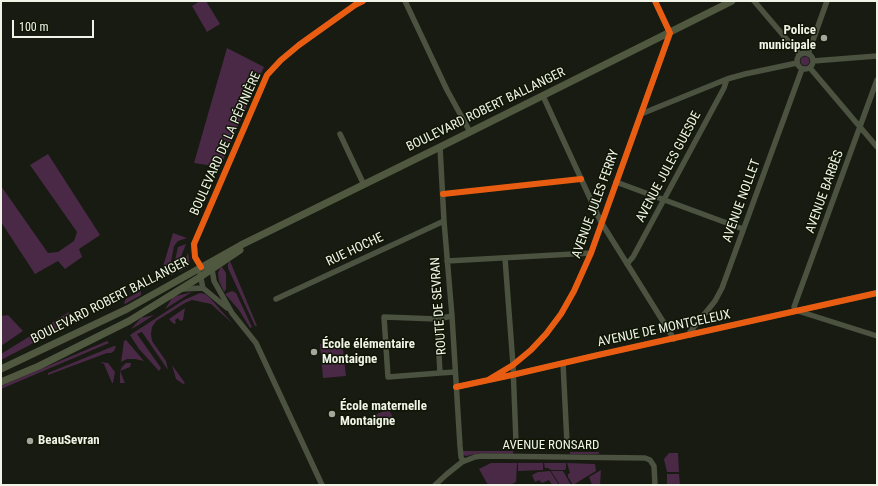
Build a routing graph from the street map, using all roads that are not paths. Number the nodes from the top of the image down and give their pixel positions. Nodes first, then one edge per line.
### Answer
1 (363, 1) edge
2 (405, 1) edge
3 (655, 1) edge
4 (732, 1) edge
5 (754, 1) edge
6 (827, 1) edge
7 (670, 33) junction
8 (808, 54) junction
9 (800, 55) junction
10 (877, 56) edge
11 (813, 61) junction
12 (797, 63) junction
13 (810, 68) junction
14 (802, 69) junction
15 (726, 79) junction
16 (877, 80) edge
17 (543, 96) junction
18 (640, 114) junction
19 (860, 127) junction
20 (470, 132) junction
21 (340, 134) dead end
22 (440, 147) junction
23 (877, 147) edge
24 (616, 182) junction
25 (364, 185) junction
26 (664, 199) junction
27 (444, 221) junction
28 (601, 222) junction
29 (743, 228) junction
30 (251, 241) junction
31 (591, 252) junction
32 (505, 258) junction
33 (447, 261) junction
34 (627, 264) junction
35 (201, 267) junction
36 (212, 269) junction
37 (200, 277) junction
38 (203, 288) junction
39 (178, 290) junction
40 (877, 293) edge
41 (276, 299) dead end
42 (815, 307) junction
43 (795, 311) junction
44 (232, 313) junction
45 (452, 316) junction
46 (815, 316) junction
47 (437, 319) junction
48 (691, 334) junction
49 (877, 336) edge
50 (674, 339) junction
51 (563, 363) junction
52 (513, 365) junction
53 (1, 369) edge
54 (454, 372) junction
55 (440, 373) junction
56 (512, 376) junction
57 (488, 380) junction
58 (1, 382) edge
59 (456, 387) junction
60 (516, 442) dead end
61 (568, 443) dead end
62 (464, 461) junction
63 (322, 485) edge
64 (435, 485) edge
65 (654, 485) edge

1 - 35 street, BOULEVARD DE LA PÉPINIÈRE
2 - 20 street
3 - 7 street
4 - 7 main road, BOULEVARD ROBERT BALLANGER
5 - 9 street
6 - 8 street
7 - 17 main road, BOULEVARD ROBERT BALLANGER
7 - 18 street, AVENUE JULES FERRY
8 - 9 street
8 - 11 street
9 - 12 street
10 - 11 street
11 - 13 street
12 - 14 street
12 - 15 street
13 - 14 street
13 - 19 street
14 - 29 street, AVENUE NOLLET
15 - 18 street
15 - 26 street, AVENUE JULES GUESDE
16 - 19 street, AVENUE BARBÈS
17 - 20 main road, BOULEVARD ROBERT BALLANGER
17 - 28 street
18 - 24 street, AVENUE JULES FERRY
19 - 23 street
19 - 43 street, AVENUE BARBÈS
20 - 22 main road, BOULEVARD ROBERT BALLANGER
21 - 25 street
22 - 25 main road, BOULEVARD ROBERT BALLANGER
22 - 27 street, ROUTE DE SEVRAN
24 - 26 street
24 - 28 street, AVENUE JULES FERRY
25 - 30 main road, BOULEVARD ROBERT BALLANGER
26 - 29 street
26 - 34 street, AVENUE JULES GUESDE
27 - 33 street, ROUTE DE SEVRAN
27 - 41 street, RUE HOCHE
28 - 31 street, AVENUE JULES FERRY
28 - 34 street
29 - 48 street, AVENUE NOLLET
30 - 35 main road, BOULEVARD ROBERT BALLANGER
30 - 36 main road, BOULEVARD ROBERT BALLANGER
31 - 32 street
31 - 52 street, AVENUE JULES FERRY
32 - 33 street
32 - 52 street
33 - 45 street, ROUTE DE SEVRAN
34 - 50 street
35 - 36 street
35 - 37 street
35 - 53 main road, BOULEVARD ROBERT BALLANGER
36 - 37 main road, BOULEVARD ROBERT BALLANGER
36 - 44 street
37 - 38 street
37 - 39 main road, BOULEVARD ROBERT BALLANGER
38 - 39 street
38 - 44 street
39 - 58 main road, BOULEVARD ROBERT BALLANGER
40 - 42 street, AVENUE DE MONTCELEUX
42 - 43 street, AVENUE DE MONTCELEUX
42 - 46 street
43 - 46 street
43 - 48 street, AVENUE DE MONTCELEUX
44 - 63 street
45 - 47 street
45 - 54 street, ROUTE DE SEVRAN
46 - 49 street
47 - 55 street
47 - 55 street
48 - 50 street, AVENUE DE MONTCELEUX
50 - 51 street, AVENUE DE MONTCELEUX
51 - 56 street, AVENUE DE MONTCELEUX
51 - 61 street
52 - 56 street
52 - 57 street, AVENUE JULES FERRY
54 - 55 street
54 - 59 street, ROUTE DE SEVRAN
56 - 57 street, AVENUE DE MONTCELEUX
56 - 60 street
57 - 59 street, AVENUE DE MONTCELEUX
59 - 62 street, ROUTE DE SEVRAN
62 - 64 street, AVENUE RONSARD
62 - 65 street, AVENUE RONSARD

